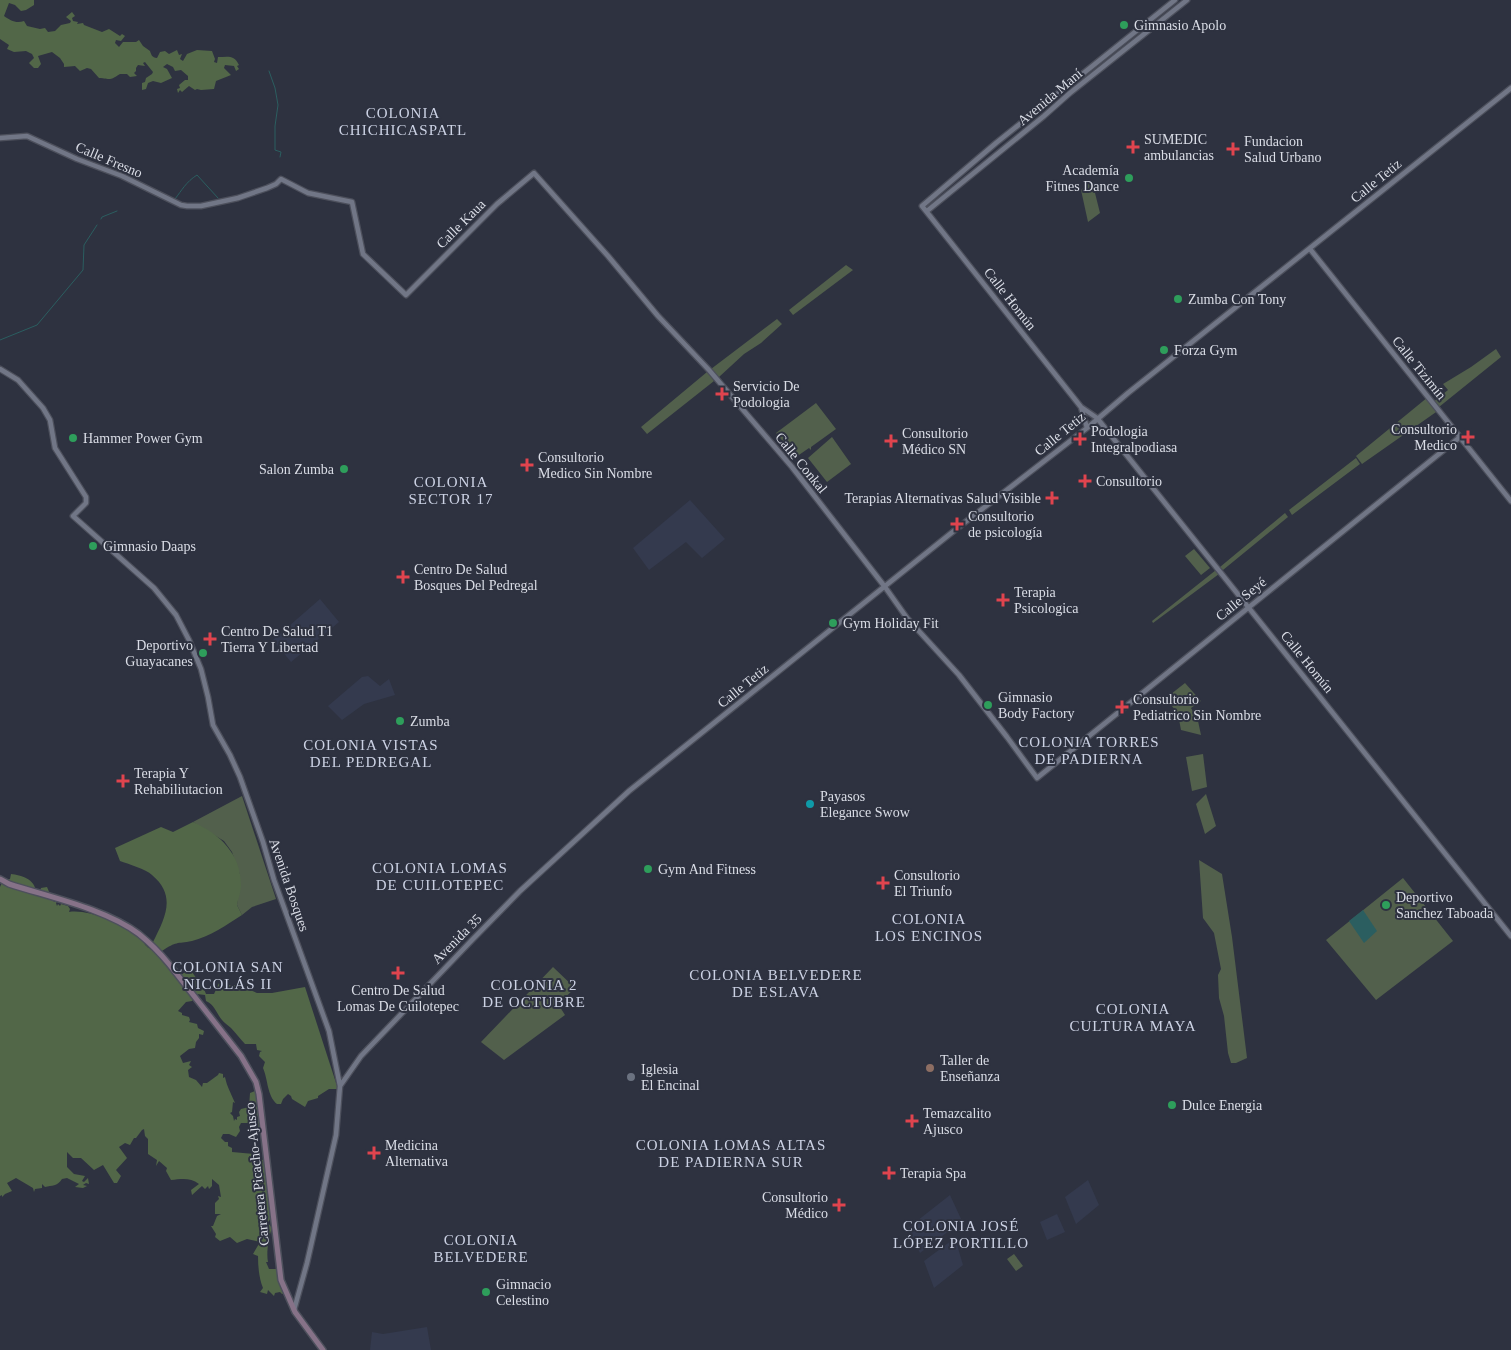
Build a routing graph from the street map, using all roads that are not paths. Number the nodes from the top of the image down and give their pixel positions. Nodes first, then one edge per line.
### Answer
1 (1175, 0) edge
2 (1188, 0) edge
3 (1511, 88) edge
4 (0, 138) edge
5 (534, 173) joint
6 (281, 179) joint
7 (922, 206) joint
8 (927, 211) junction
9 (1310, 249) junction
10 (0, 370) edge
11 (1081, 407) junction
12 (1097, 418) junction
13 (1086, 428) junction
14 (1460, 437) junction
15 (1511, 501) edge
16 (885, 587) junction
17 (1248, 607) junction
18 (1037, 778) joint
19 (624, 798) joint
20 (0, 879) edge
21 (1511, 936) edge
22 (340, 1086) junction
23 (294, 1310) junction
24 (323, 1350) edge

1 - 7 street, Avenida Maní
2 - 8 street, Avenida Maní
3 - 9 street, Calle Tetiz
4 - 6 street, Calle Fresno
5 - 6 street, Calle Kaua
5 - 16 street, Calle Conkal
7 - 8 street, Calle Homún
8 - 11 street, Calle Homún
9 - 12 street, Calle Tetiz
9 - 14 street, Calle Tizimín
10 - 22 street, Avenida Bosques
11 - 12 street, Calle Homún
11 - 13 street, Calle Homún
12 - 13 street, Calle Tetiz
12 - 17 street, Calle Homún
13 - 16 street, Calle Tetiz
14 - 15 street, Calle Tizimín
14 - 17 street, Calle Seyé
16 - 18 street, Calle Conkal
16 - 19 street, Calle Tetiz
17 - 18 street, Calle Seyé
17 - 21 street, Calle Homún
19 - 22 street, Avenida 35
20 - 23 main road, Carretera Picacho-Ajusco
22 - 23 street, Avenida Bosques
23 - 24 main road, Carretera Picacho-Ajusco

